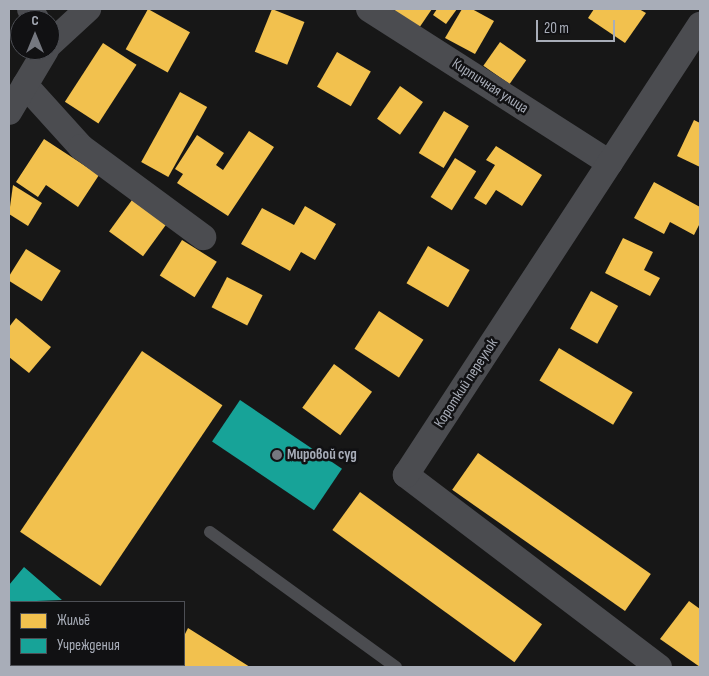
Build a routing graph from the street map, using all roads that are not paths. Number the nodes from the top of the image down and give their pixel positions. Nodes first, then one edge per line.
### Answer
1 (88, 9) edge
2 (369, 9) edge
3 (700, 25) edge
4 (60, 34) edge
5 (40, 60) edge
6 (25, 85) junction
7 (9, 112) edge
8 (610, 163) junction
9 (203, 237) dead end
10 (210, 532) dead end
11 (396, 667) edge
12 (659, 667) edge

1 - 4 street
2 - 8 street, Кирпичная улица
3 - 8 street, Короткий переулок
5 - 6 street
6 - 7 street
6 - 9 street
8 - 12 street, Короткий переулок
10 - 11 lane

